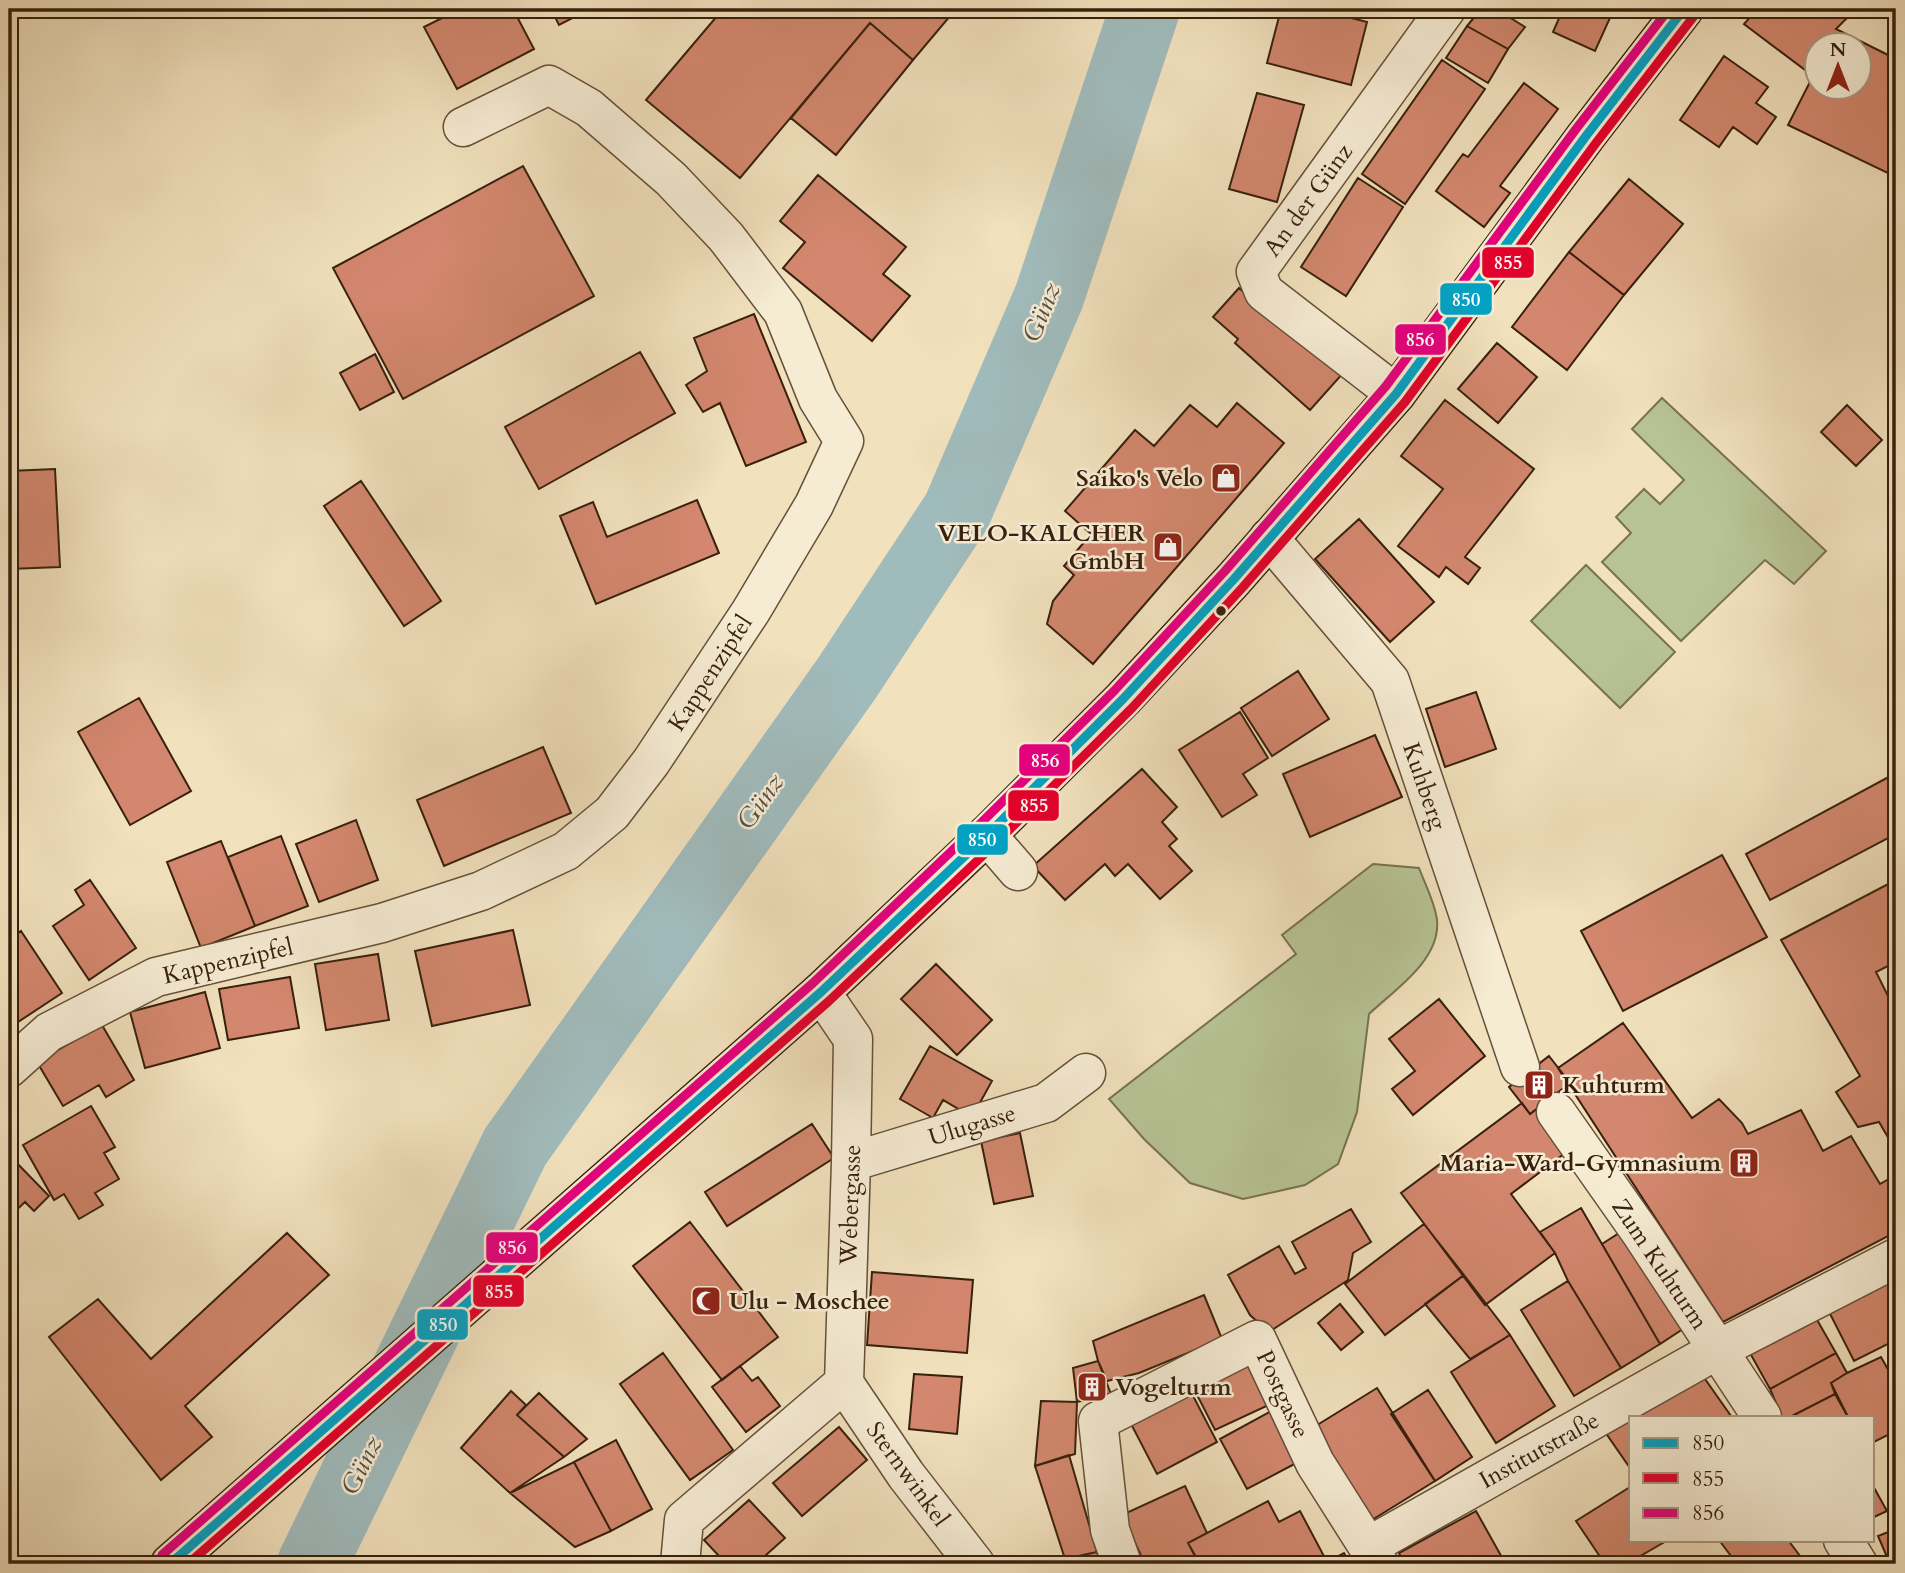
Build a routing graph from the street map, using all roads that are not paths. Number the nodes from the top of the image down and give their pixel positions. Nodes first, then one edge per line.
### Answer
1 (1446, 9) edge
2 (1684, 9) edge
3 (463, 127) dead end
4 (1396, 394) junction
5 (1269, 538) junction
6 (987, 835) junction
7 (1018, 871) dead end
8 (821, 992) junction
9 (1520, 1066) dead end
10 (9, 1068) edge
11 (1086, 1073) dead end
12 (1556, 1112) dead end
13 (851, 1162) junction
14 (1896, 1258) edge
15 (1717, 1350) junction
16 (844, 1383) junction
17 (1761, 1416) edge
18 (1844, 1542) edge
19 (1374, 1555) edge
20 (170, 1564) edge
21 (680, 1564) edge
22 (975, 1564) edge
23 (1122, 1564) edge
24 (1857, 1564) edge

1 - 4 street, An der Günz
2 - 4 main road
3 - 10 street, Kappenzipfel
4 - 5 main road
5 - 6 main road
5 - 9 street, Kuhberg
6 - 7 street
6 - 8 main road
8 - 13 street, Webergasse
8 - 20 main road
11 - 13 street, Ulugasse
12 - 15 street, Zum Kuhturm
13 - 16 street, Webergasse
14 - 15 street, Institutstraße
15 - 17 street, Zum Kuhturm
15 - 19 street, Institutstraße
16 - 21 street
16 - 22 street, Sternwinkel
18 - 24 street
19 - 23 street, Postgasse

